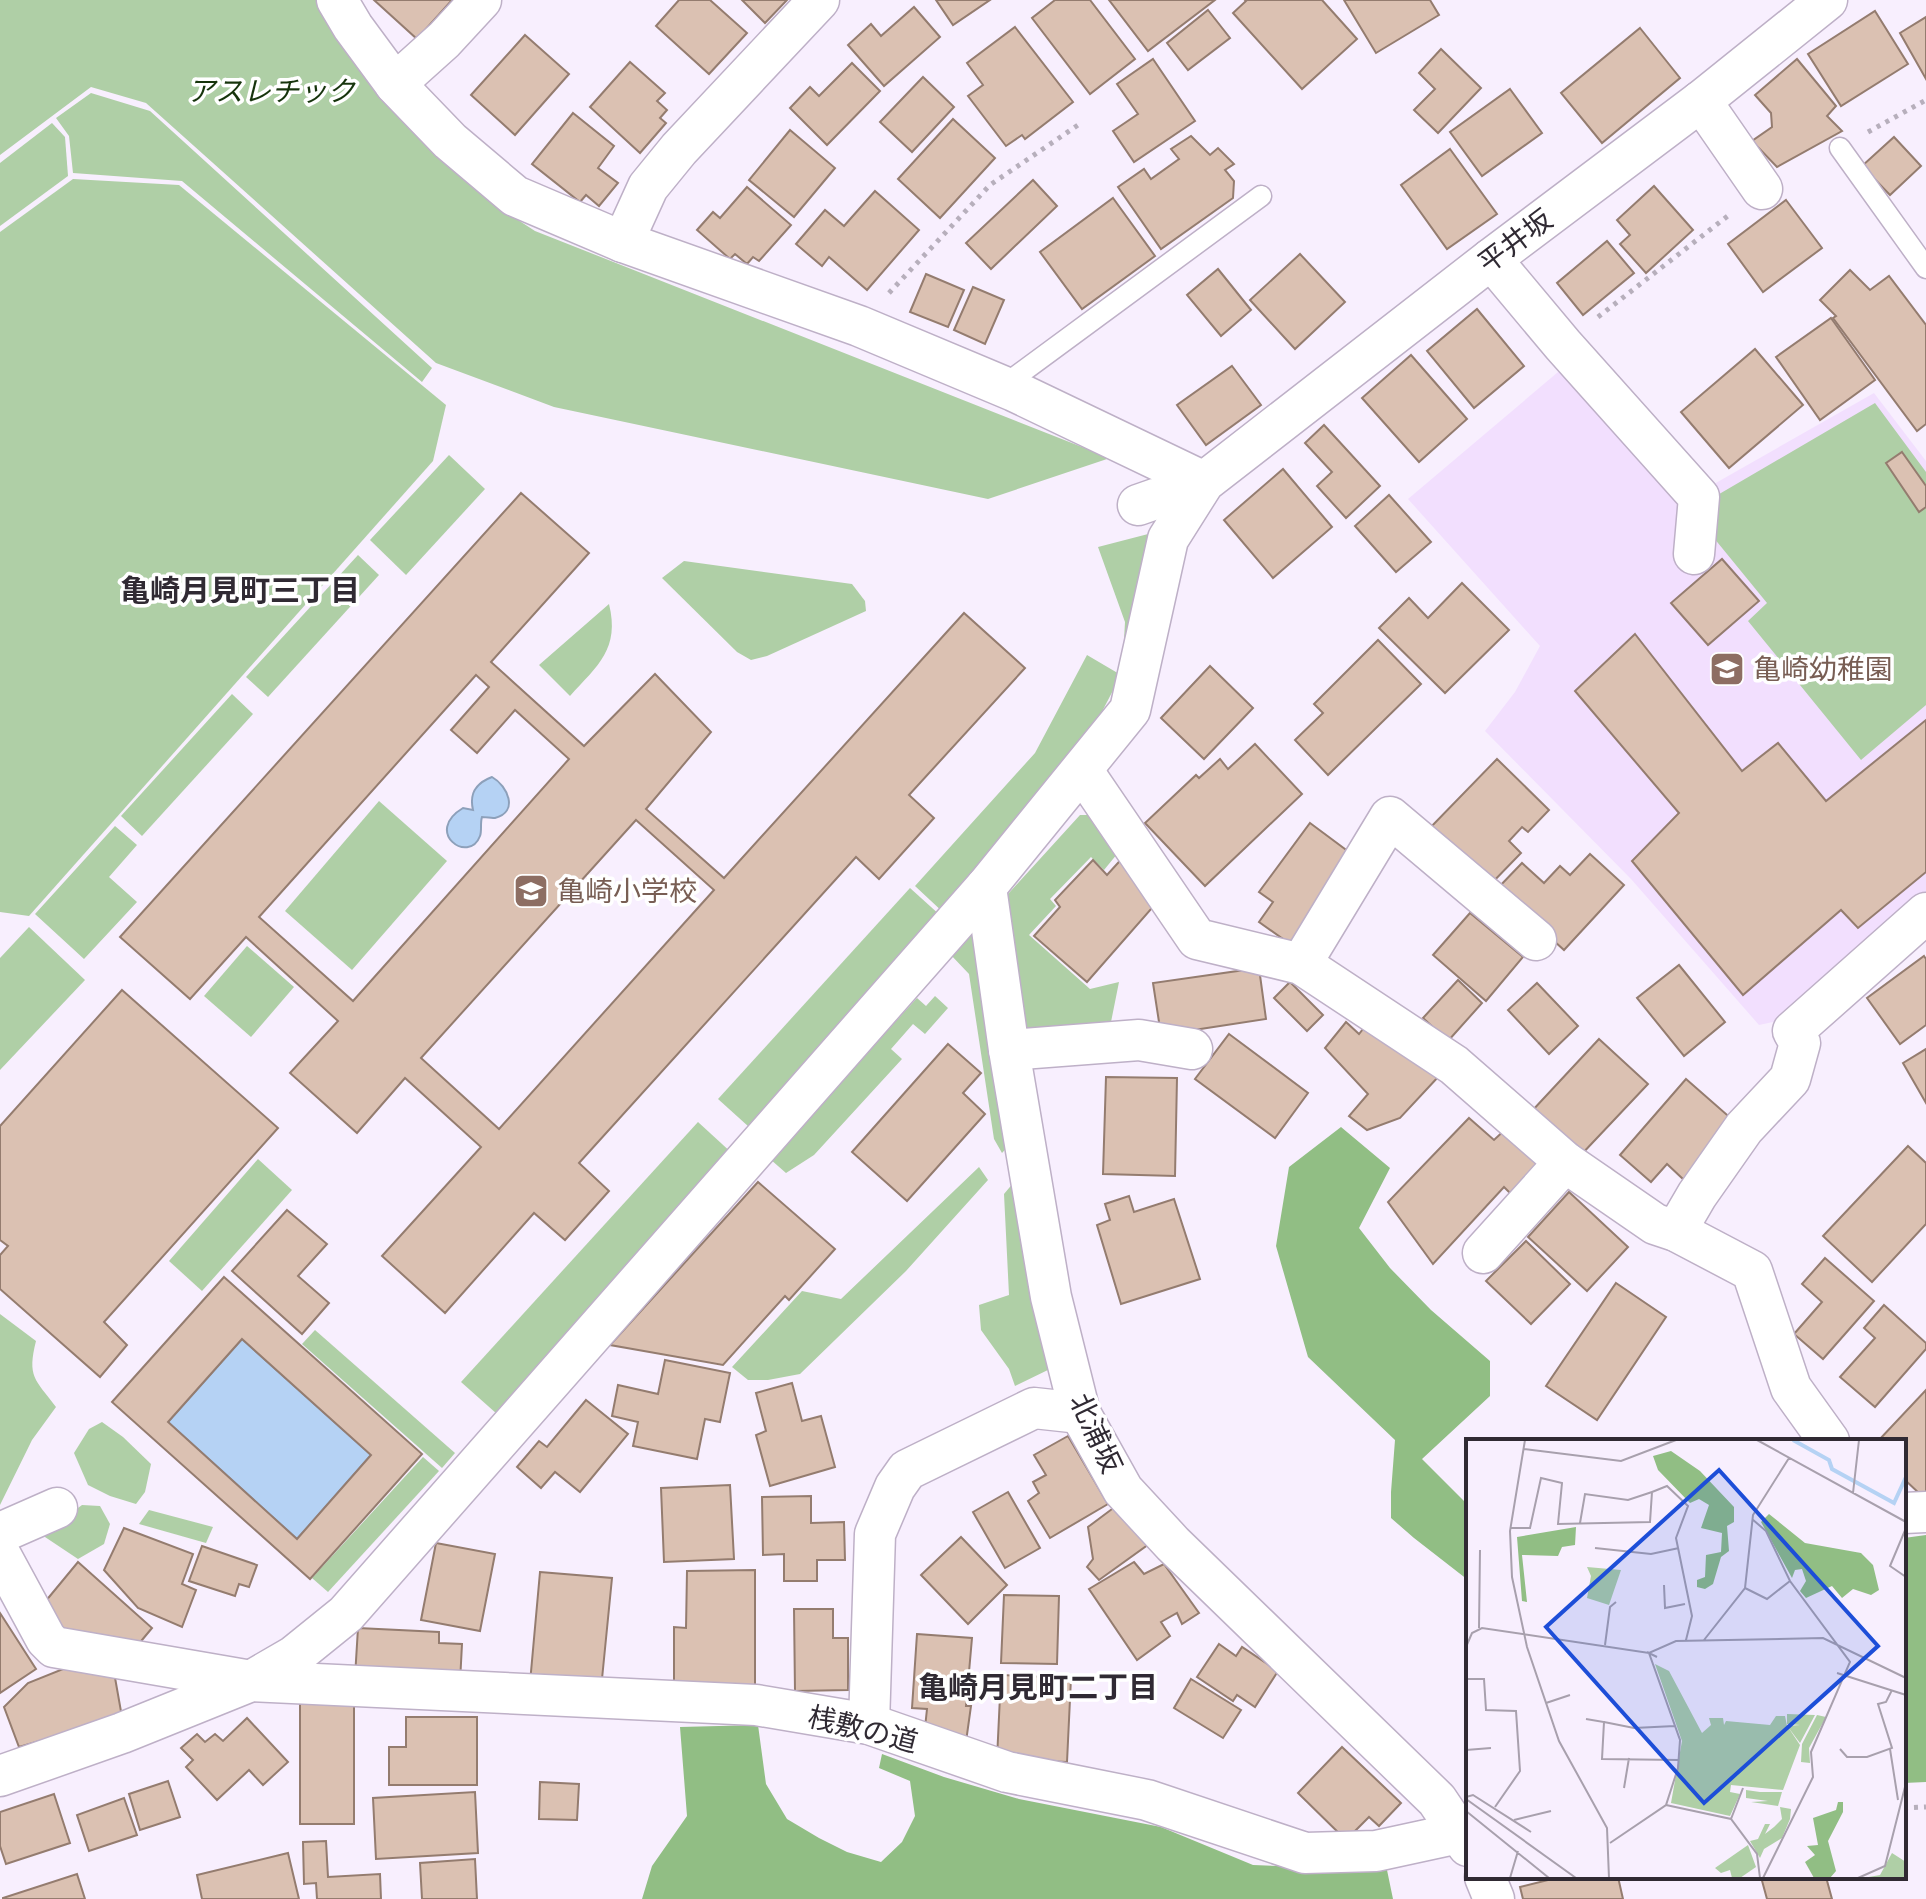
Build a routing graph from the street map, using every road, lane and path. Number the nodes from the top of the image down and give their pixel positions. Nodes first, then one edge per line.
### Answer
1 (337, 0) edge
2 (481, 0) edge
3 (819, 0) edge
4 (1827, 0) edge
5 (395, 84) junction
6 (1701, 101) junction
7 (1078, 125) dead end
8 (1840, 148) dead end
9 (1762, 189) dead end
10 (1261, 196) dead end
11 (623, 242) junction
12 (1491, 259) junction
13 (1926, 268) edge
14 (859, 326) junction
15 (1003, 386) junction
16 (1204, 482) junction
17 (1138, 505) dead end
18 (1694, 554) dead end
19 (1082, 770) junction
20 (986, 887) junction
21 (1926, 913) edge
22 (1536, 940) dead end
23 (1301, 964) junction
24 (1192, 1049) dead end
25 (1009, 1050) junction
26 (1565, 1162) junction
27 (1676, 1231) junction
28 (1483, 1253) dead end
29 (1080, 1413) junction
30 (1828, 1439) edge
31 (57, 1508) dead end
32 (1926, 1512) edge
33 (1906, 1513) edge
34 (0, 1533) edge
35 (0, 1554) edge
36 (251, 1681) junction
37 (869, 1724) junction
38 (0, 1776) edge
39 (1926, 1807) edge
40 (1906, 1808) edge
41 (1463, 1839) edge
42 (1486, 1879) edge
43 (1494, 1899) edge

1 - 5 street
2 - 5 street
3 - 11 street
4 - 6 street, 平井坂
5 - 11 street
6 - 9 street
6 - 12 street, 平井坂
7 - 14 path
8 - 13 lane
10 - 15 lane
11 - 14 street
12 - 16 street, 平井坂
12 - 18 street
14 - 15 street
15 - 16 street
16 - 17 street
16 - 19 street
19 - 20 street
19 - 23 street
20 - 25 street, 北浦坂
20 - 36 street
21 - 27 street
22 - 23 street
23 - 26 street
24 - 25 street
25 - 29 street, 北浦坂
26 - 27 street
26 - 28 street
27 - 30 street
29 - 37 street
29 - 41 street, 北浦坂
31 - 34 street
32 - 33 street
35 - 36 street, 桟敷の道
36 - 37 street, 桟敷の道
36 - 38 street
37 - 41 street, 桟敷の道
39 - 40 path
42 - 43 street

